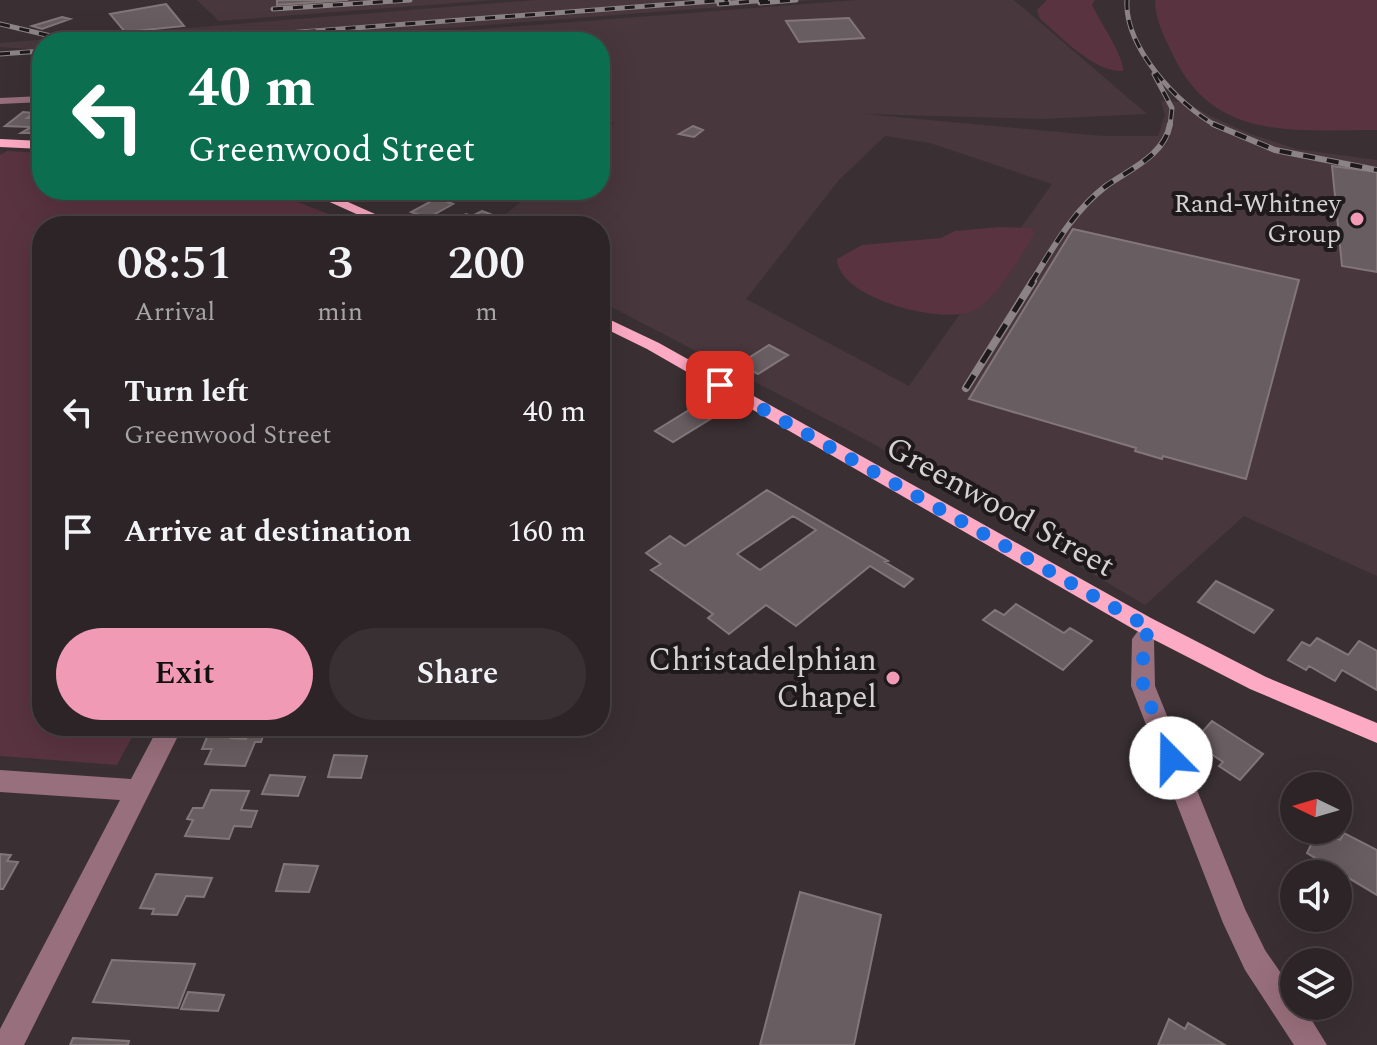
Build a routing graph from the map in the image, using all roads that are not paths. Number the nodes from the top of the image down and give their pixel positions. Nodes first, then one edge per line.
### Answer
1 (32, 99) edge
2 (0, 101) edge
3 (0, 143) edge
4 (32, 145) edge
5 (334, 200) edge
6 (371, 216) edge
7 (610, 325) edge
8 (1152, 629) junction
9 (1377, 733) edge
10 (166, 736) edge
11 (0, 781) edge
12 (137, 790) junction
13 (8, 1045) edge
14 (1312, 1045) edge

1 - 2 street
3 - 4 main road
5 - 6 main road
7 - 8 main road, Greenwood Street
8 - 9 main road, Greenwood Street
8 - 14 street
10 - 12 street
11 - 12 street
12 - 13 street

